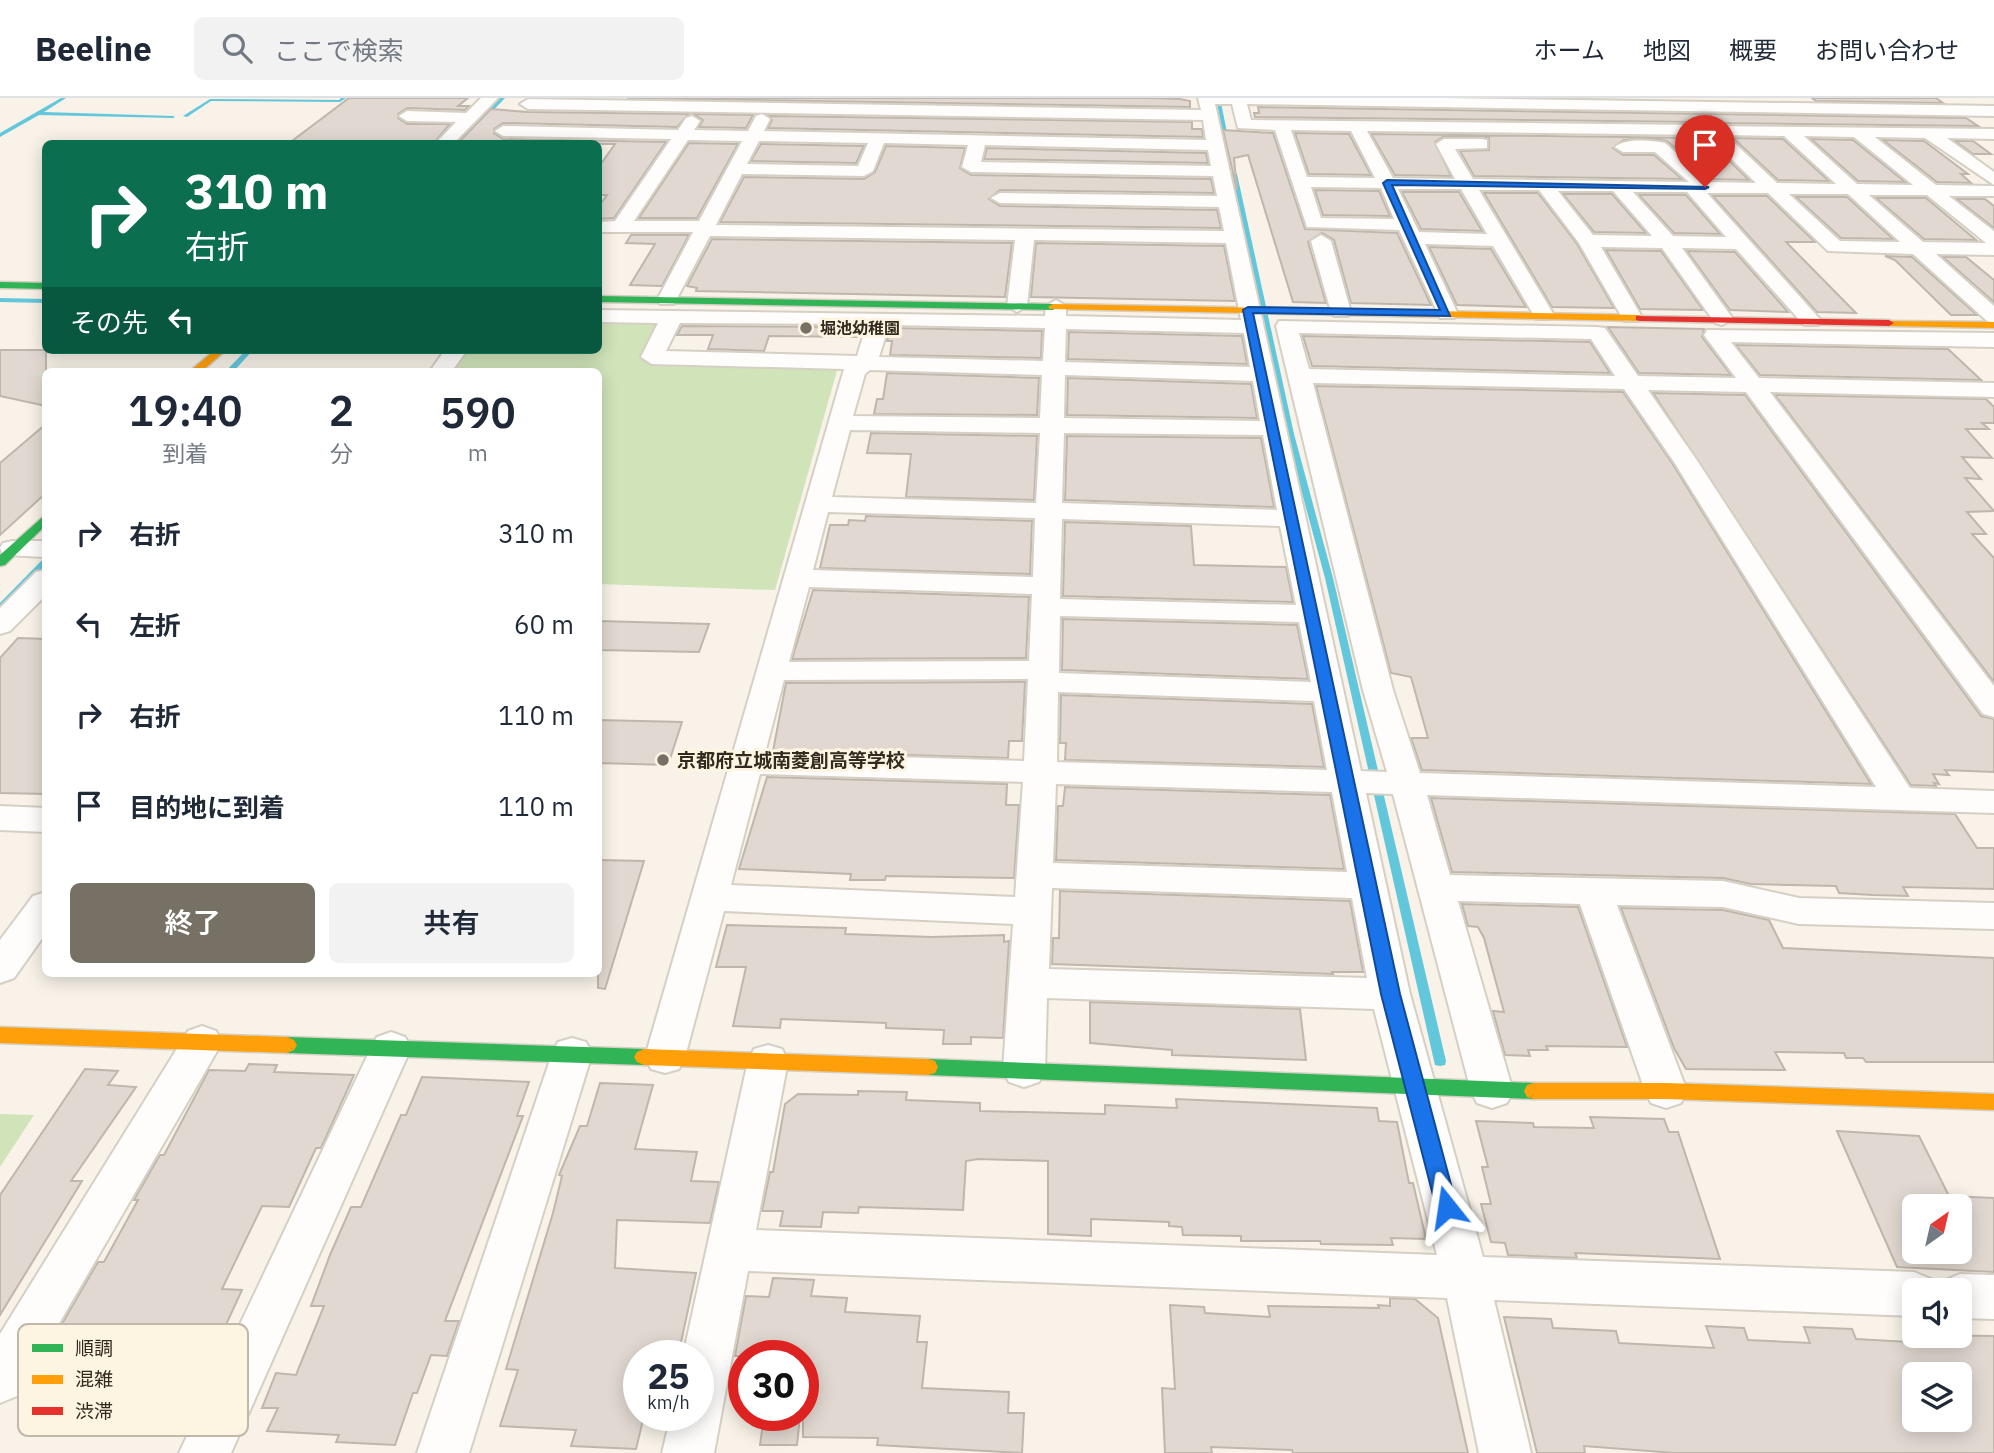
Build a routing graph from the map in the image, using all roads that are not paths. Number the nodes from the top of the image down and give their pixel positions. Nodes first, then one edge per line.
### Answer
1 (490, 98) edge
2 (1837, 98) edge
3 (1239, 99) edge
4 (531, 101) edge
5 (1476, 101) edge
6 (1682, 102) edge
7 (771, 103) edge
8 (935, 104) edge
9 (1207, 104) edge
10 (701, 107) junction
11 (1852, 108) junction
12 (1994, 110) edge
13 (407, 116) dead end
14 (469, 118) junction
15 (1281, 125) junction
16 (1356, 126) junction
17 (1493, 127) junction
18 (1712, 131) junction
19 (1789, 132) junction
20 (1859, 132) junction
21 (612, 133) junction
22 (1884, 133) junction
23 (683, 134) junction
24 (1929, 134) junction
25 (1994, 134) edge
26 (754, 136) junction
27 (878, 138) junction
28 (447, 140) edge
29 (978, 140) junction
30 (602, 145) edge
31 (1215, 145) junction
32 (1007, 167) junction
33 (736, 169) junction
34 (1220, 171) junction
35 (1462, 177) junction
36 (1994, 180) edge
37 (1300, 181) junction
38 (1695, 182) junction
39 (1387, 183) junction
40 (1544, 185) junction
41 (1618, 186) junction
42 (1776, 188) junction
43 (1853, 189) junction
44 (1931, 191) junction
45 (1994, 191) edge
46 (1000, 198) junction
47 (1226, 202) junction
48 (602, 226) edge
49 (620, 227) junction
50 (705, 228) junction
51 (1409, 232) junction
52 (993, 234) junction
53 (1025, 234) junction
54 (1233, 237) junction
55 (1497, 240) junction
56 (1994, 240) edge
57 (1321, 241) dead end
58 (1588, 241) junction
59 (1668, 242) junction
60 (1745, 243) junction
61 (1809, 246) dead end
62 (1835, 247) junction
63 (1918, 248) junction
64 (1994, 248) edge
65 (0, 285) edge
66 (42, 286) edge
67 (602, 300) edge
68 (1017, 306) junction
69 (669, 309) junction
70 (764, 309) junction
71 (1341, 312) junction
72 (1447, 314) junction
73 (1055, 315) junction
74 (1543, 315) junction
75 (602, 316) edge
76 (1631, 317) junction
77 (1994, 317) edge
78 (880, 318) junction
79 (1249, 319) junction
80 (1722, 319) junction
81 (1811, 321) junction
82 (1994, 325) edge
83 (1994, 340) edge
84 (216, 354) edge
85 (866, 362) junction
86 (199, 368) edge
87 (1053, 369) junction
88 (1261, 374) junction
89 (1299, 376) junction
90 (1632, 382) junction
91 (1752, 385) junction
92 (1994, 390) edge
93 (839, 423) junction
94 (1052, 426) junction
95 (1272, 428) junction
96 (817, 504) junction
97 (1050, 511) junction
98 (1291, 518) junction
99 (42, 523) edge
100 (23, 552) edge
101 (796, 578) junction
102 (42, 582) edge
103 (1047, 597) junction
104 (1311, 614) junction
105 (0, 625) edge
106 (771, 671) junction
107 (1044, 676) junction
108 (1328, 692) junction
109 (1994, 707) edge
110 (746, 763) junction
111 (1040, 772) junction
112 (1346, 782) junction
113 (1407, 783) junction
114 (1900, 799) junction
115 (1989, 808) edge
116 (0, 818) edge
117 (42, 820) edge
118 (1034, 875) junction
119 (1368, 886) junction
120 (1434, 888) junction
121 (1594, 891) junction
122 (709, 897) junction
123 (42, 910) edge
124 (1032, 911) junction
125 (1994, 916) edge
126 (0, 968) edge
127 (1028, 983) junction
128 (1390, 994) junction
129 (0, 1035) edge
130 (202, 1042) junction
131 (391, 1048) junction
132 (572, 1055) junction
133 (665, 1057) junction
134 (768, 1061) junction
135 (1024, 1070) junction
136 (1414, 1087) junction
137 (1492, 1091) junction
138 (1667, 1091) junction
139 (1994, 1102) edge
140 (730, 1250) junction
141 (1466, 1279) junction
142 (1902, 1294) edge
143 (1972, 1296) edge
144 (1994, 1297) edge
145 (33, 1324) edge
146 (711, 1340) edge
147 (18, 1349) edge
148 (248, 1359) edge
149 (0, 1379) edge
150 (693, 1431) edge
151 (213, 1436) edge
152 (205, 1453) edge
153 (443, 1453) edge
154 (688, 1453) edge
155 (1505, 1453) edge

1 - 14 street
2 - 11 street
3 - 5 street
3 - 9 street
3 - 15 street
4 - 10 street
4 - 21 street
5 - 6 street
5 - 17 street
6 - 11 street
6 - 18 street
7 - 8 street
7 - 10 street
7 - 26 street
8 - 9 street
9 - 31 street
10 - 23 street
11 - 12 street
11 - 22 street
13 - 14 street
14 - 28 street
15 - 16 street
15 - 37 street
16 - 17 street
16 - 39 street
17 - 18 street
18 - 19 street
18 - 42 street
19 - 20 street
19 - 43 street
20 - 22 street
20 - 44 street
21 - 23 street
21 - 30 street
22 - 24 street
23 - 26 street
23 - 49 street
24 - 25 street
24 - 36 street
26 - 27 street
26 - 33 street
27 - 29 street
27 - 33 street
29 - 31 street
29 - 32 street
31 - 34 street
32 - 34 street
32 - 46 street
33 - 50 street
34 - 47 street
35 - 38 street
35 - 38 street
35 - 39 street
35 - 40 street
35 - 55 street
37 - 39 street
37 - 51 street
38 - 41 street
38 - 42 street
38 - 60 street
39 - 51 street
40 - 41 street
40 - 58 street
41 - 59 street
42 - 43 street
42 - 62 street
43 - 44 street
43 - 63 street
44 - 45 street
44 - 56 street
46 - 47 street
46 - 52 street
47 - 54 street
48 - 49 street
49 - 50 street
50 - 52 street
50 - 69 street
51 - 55 street
51 - 72 street
52 - 53 street
53 - 54 street
53 - 68 street
54 - 79 street
55 - 74 street
57 - 71 street
58 - 59 street
58 - 76 street
59 - 60 street
59 - 80 street
60 - 81 street
61 - 62 street
62 - 63 street
63 - 64 street
63 - 77 street
65 - 66 street
67 - 69 street
68 - 70 street
68 - 73 street
69 - 70 street
69 - 75 street
69 - 85 street
70 - 78 street
71 - 72 street
71 - 79 street
72 - 74 street
73 - 78 street
73 - 79 street
73 - 87 street
74 - 76 street
76 - 80 street
78 - 85 street
79 - 88 street
80 - 81 street
81 - 82 street
83 - 91 street
84 - 86 street
85 - 87 street
85 - 93 street
87 - 88 street
87 - 94 street
88 - 95 street
89 - 90 street
89 - 90 street
89 - 113 street
90 - 91 street
90 - 114 street
91 - 92 street
91 - 109 street
93 - 94 street
93 - 96 street
94 - 95 street
94 - 97 street
95 - 98 street
96 - 97 street
96 - 101 street
97 - 98 street
97 - 103 street
98 - 104 street
99 - 100 street
101 - 103 street
101 - 106 street
102 - 105 street
103 - 104 street
103 - 107 street
104 - 108 street
106 - 107 street
106 - 110 street
107 - 108 street
107 - 111 street
108 - 112 street
110 - 111 street
110 - 122 street
111 - 112 street
111 - 118 street
112 - 113 street
112 - 119 street
113 - 114 street
113 - 120 street
114 - 115 street
116 - 117 street
118 - 119 street
118 - 124 street
119 - 128 street
120 - 121 street
120 - 137 street
121 - 125 street
121 - 138 street
122 - 124 street
122 - 133 street
123 - 126 street
124 - 127 street
127 - 128 street
127 - 135 street
128 - 136 street
129 - 130 street
130 - 131 street
130 - 145 street
131 - 132 street
131 - 148 street
132 - 133 street
132 - 153 street
133 - 134 street
134 - 135 street
134 - 140 street
135 - 136 street
136 - 137 street
136 - 141 street
137 - 138 street
138 - 139 street
140 - 141 street
140 - 146 street
141 - 142 street
141 - 155 street
143 - 144 street
147 - 149 street
150 - 154 street
151 - 152 street

